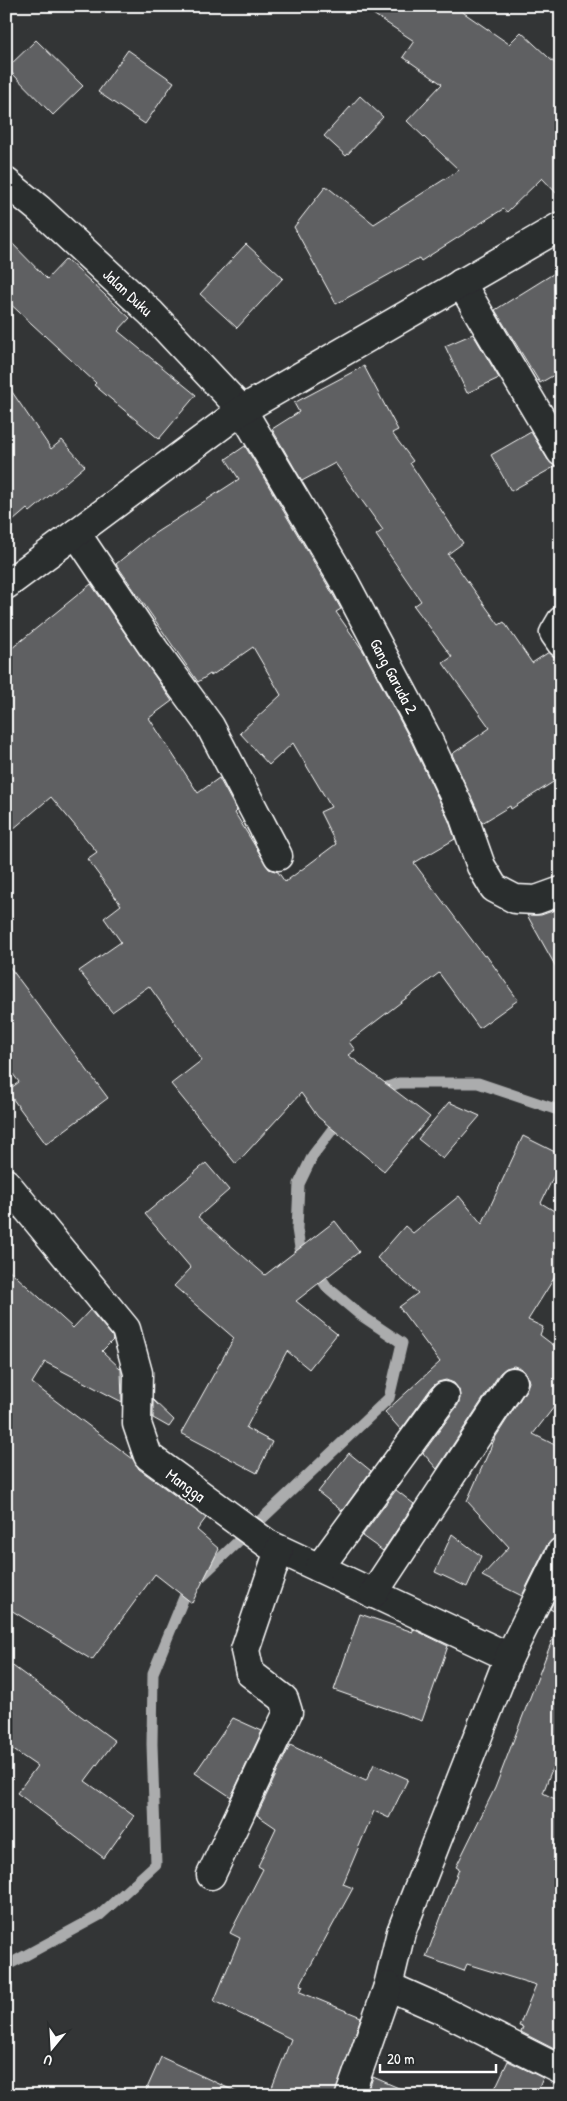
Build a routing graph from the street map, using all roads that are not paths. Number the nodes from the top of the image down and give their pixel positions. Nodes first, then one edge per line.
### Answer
1 (6, 182) edge
2 (561, 226) edge
3 (461, 283) junction
4 (242, 410) junction
5 (561, 452) edge
6 (76, 532) junction
7 (6, 585) edge
8 (561, 621) edge
9 (561, 643) edge
10 (278, 856) dead end
11 (561, 890) edge
12 (6, 1183) edge
13 (513, 1382) dead end
14 (445, 1396) dead end
15 (273, 1547) junction
16 (561, 1552) edge
17 (319, 1568) junction
18 (373, 1594) junction
19 (509, 1657) junction
20 (211, 1876) dead end
21 (388, 1986) junction
22 (561, 2070) edge
23 (350, 2095) edge

1 - 4 street, Jalan Duku
2 - 3 street
3 - 4 street
3 - 5 street
4 - 6 street
4 - 11 street, Gang Garuda 2
6 - 7 street
6 - 10 street
8 - 9 street
12 - 15 street, Mangga
13 - 18 street
14 - 17 street
15 - 17 street, Mangga
15 - 20 street
16 - 19 street
17 - 18 street, Mangga
18 - 19 street, Mangga
19 - 21 street
21 - 22 street
21 - 23 street

